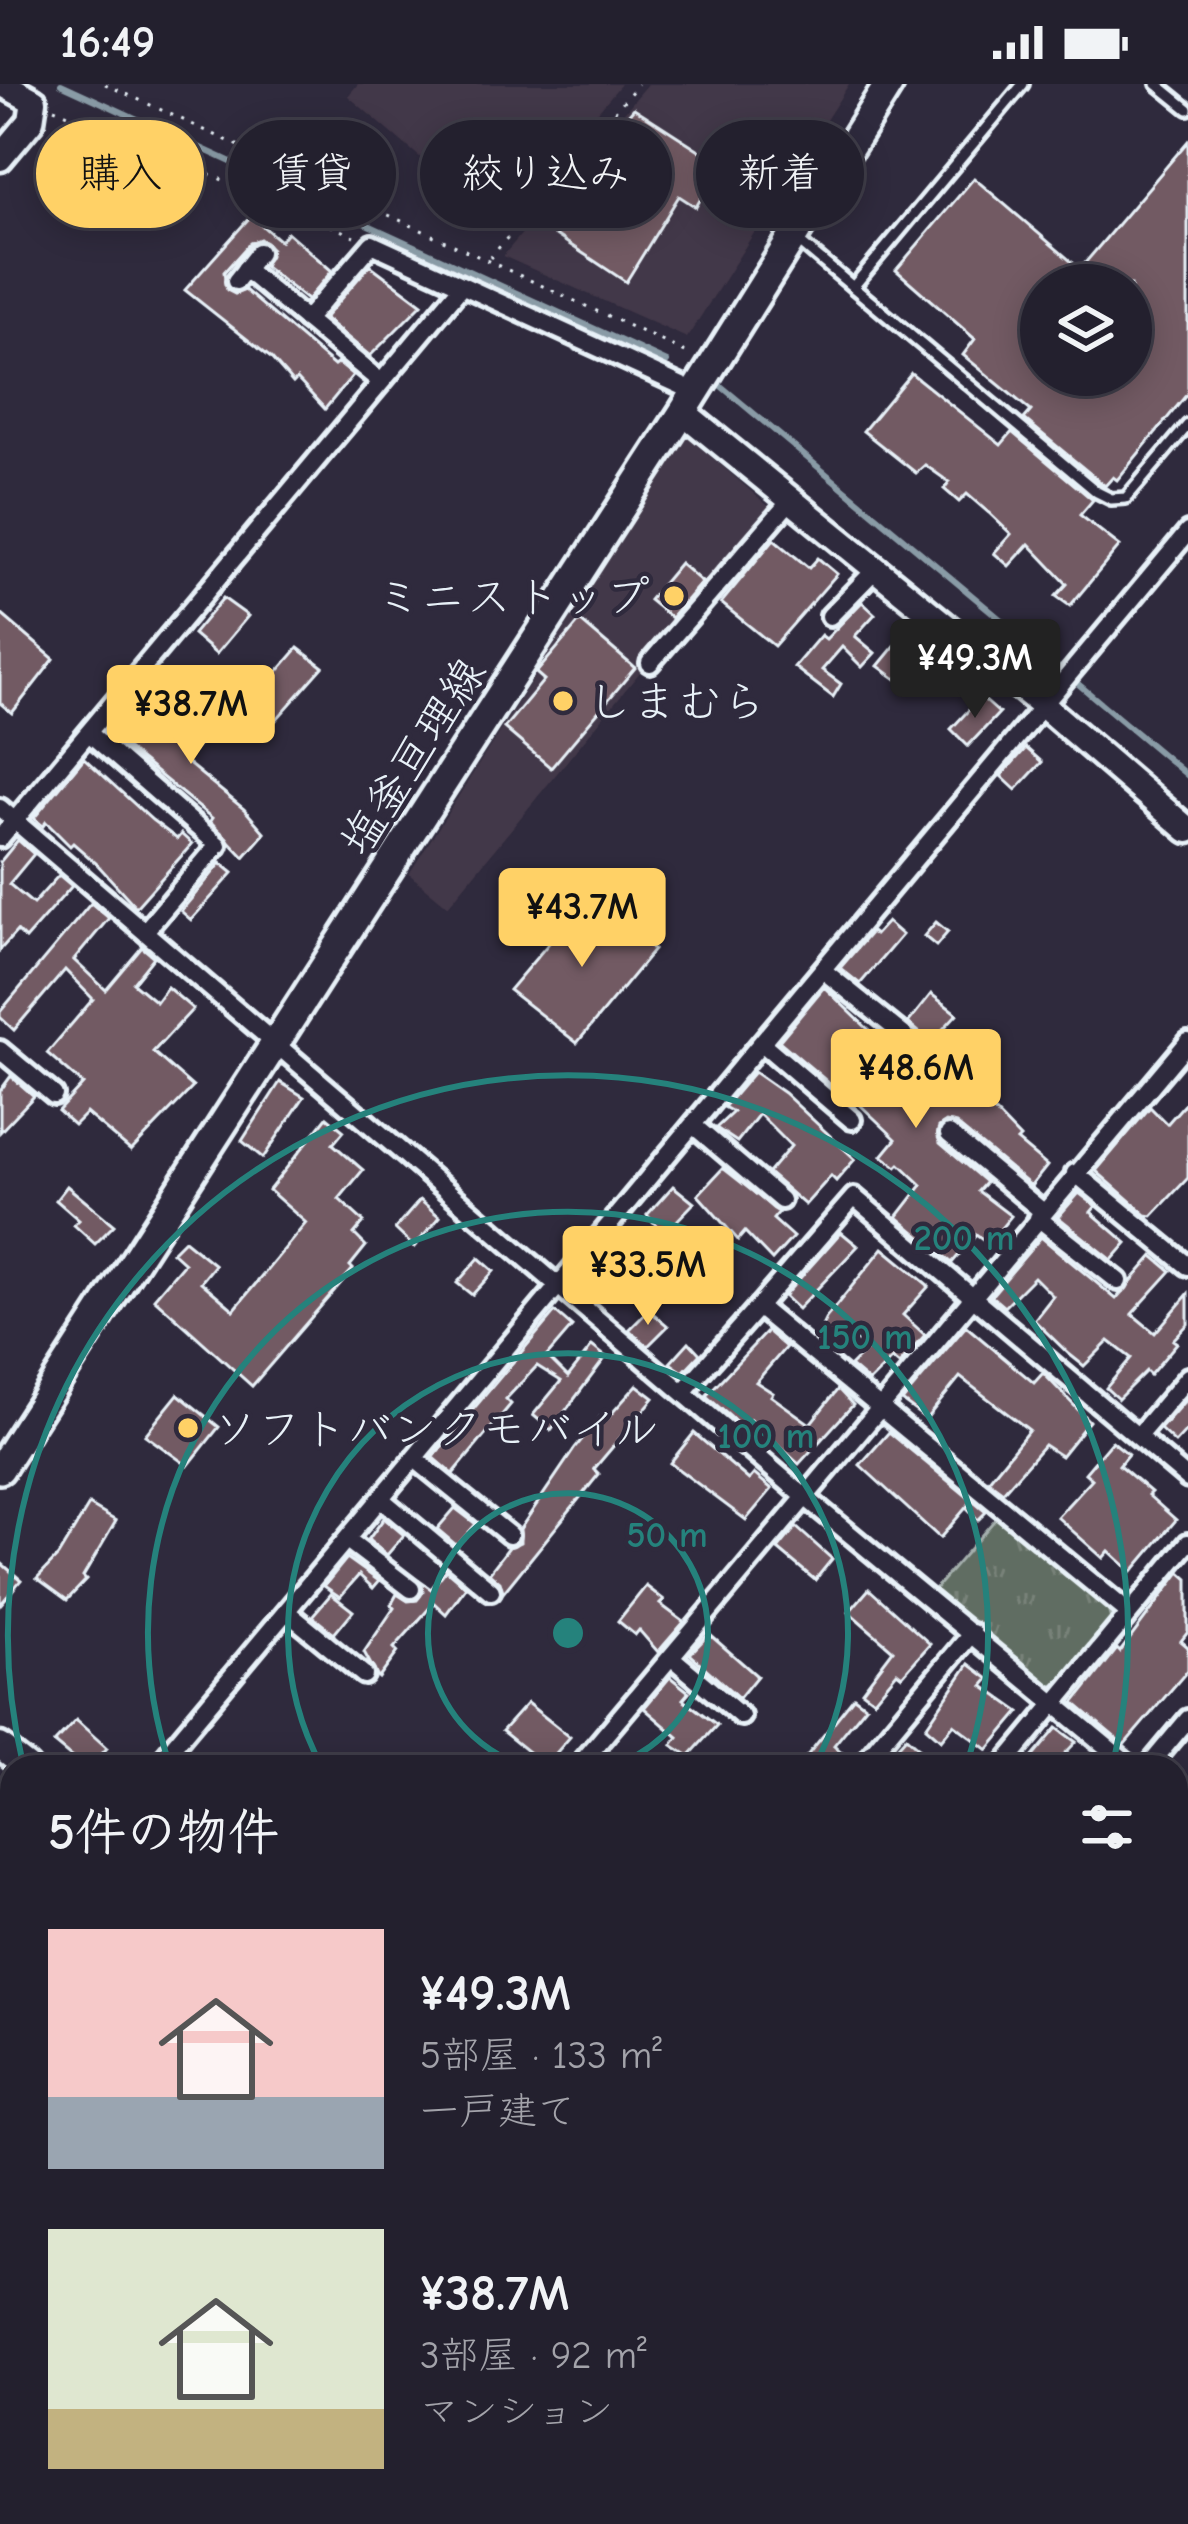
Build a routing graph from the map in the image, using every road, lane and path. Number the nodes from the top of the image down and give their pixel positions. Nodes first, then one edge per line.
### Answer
1 (3, 84) edge
2 (105, 84) edge
3 (638, 84) edge
4 (889, 84) edge
5 (1023, 84) edge
6 (1157, 84) edge
7 (34, 101) junction
8 (1188, 109) edge
9 (0, 158) edge
10 (793, 236) junction
11 (372, 244) junction
12 (259, 252) dead end
13 (488, 260) junction
14 (460, 287) junction
15 (853, 287) junction
16 (306, 320) junction
17 (712, 365) junction
18 (381, 382) junction
19 (689, 402) junction
20 (1188, 425) edge
21 (790, 500) junction
22 (1188, 532) edge
23 (876, 569) junction
24 (830, 616) dead end
25 (650, 663) dead end
26 (1045, 707) junction
27 (88, 733) junction
28 (0, 808) edge
29 (15, 820) junction
30 (1188, 830) edge
31 (0, 838) edge
32 (146, 930) junction
33 (824, 971) junction
34 (277, 1042) junction
35 (1188, 1042) edge
36 (763, 1044) junction
37 (0, 1049) edge
38 (922, 1050) dead end
39 (54, 1095) dead end
40 (852, 1120) dead end
41 (694, 1126) junction
42 (949, 1135) dead end
43 (1076, 1173) junction
44 (781, 1200) dead end
45 (1041, 1215) junction
46 (1188, 1266) edge
47 (1118, 1282) dead end
48 (560, 1286) junction
49 (971, 1297) junction
50 (758, 1306) junction
51 (1188, 1377) edge
52 (683, 1392) junction
53 (878, 1408) junction
54 (1138, 1436) junction
55 (415, 1459) junction
56 (0, 1469) edge
57 (1188, 1479) edge
58 (806, 1497) junction
59 (381, 1499) junction
60 (508, 1534) dead end
61 (346, 1540) junction
62 (1187, 1546) edge
63 (410, 1589) dead end
64 (490, 1591) dead end
65 (286, 1612) junction
66 (1129, 1613) junction
67 (972, 1633) junction
68 (671, 1657) junction
69 (364, 1675) dead end
70 (1055, 1704) junction
71 (741, 1716) dead end
72 (1188, 1719) edge
73 (166, 1755) edge
74 (588, 1755) edge
75 (872, 1755) edge
76 (1012, 1755) edge
77 (1117, 1755) edge
78 (1158, 1755) edge

1 - 7 street
2 - 13 path
3 - 13 path
4 - 10 main road, 塩釜亘理線
5 - 15 lane
6 - 8 lane
7 - 9 street
7 - 11 path
10 - 15 lane
10 - 17 main road, 塩釜亘理線
11 - 14 street
11 - 16 street
12 - 16 street
13 - 17 path
14 - 18 street
14 - 19 street
15 - 20 lane
16 - 18 street
17 - 19 main road, 塩釜亘理線
18 - 27 street
19 - 21 street
19 - 34 main road, 塩釜亘理線
21 - 23 street
21 - 25 street
22 - 26 street
23 - 24 street
23 - 26 street
26 - 30 street
26 - 33 street
27 - 29 street
27 - 32 street
28 - 29 street
29 - 31 street
29 - 32 street
32 - 34 street
33 - 36 street
33 - 38 street
34 - 48 street
34 - 56 main road, 塩釜亘理線
35 - 43 street
36 - 40 street
36 - 41 street
37 - 39 street
41 - 44 street
41 - 48 street
42 - 45 street
43 - 45 street
43 - 46 street
45 - 47 street
45 - 49 street
48 - 52 street
48 - 55 street
49 - 50 street
49 - 53 street
49 - 54 street
50 - 52 street
50 - 53 street
51 - 54 street
52 - 58 street
53 - 58 street
53 - 66 street
54 - 57 street
55 - 59 street
55 - 60 street
58 - 67 street
58 - 68 street
59 - 61 street
59 - 64 street
61 - 63 street
61 - 65 street
62 - 66 street
65 - 69 street
65 - 73 street
66 - 70 street
67 - 70 street
67 - 75 street
68 - 71 street
68 - 74 street
70 - 76 street
70 - 77 street
72 - 78 street

